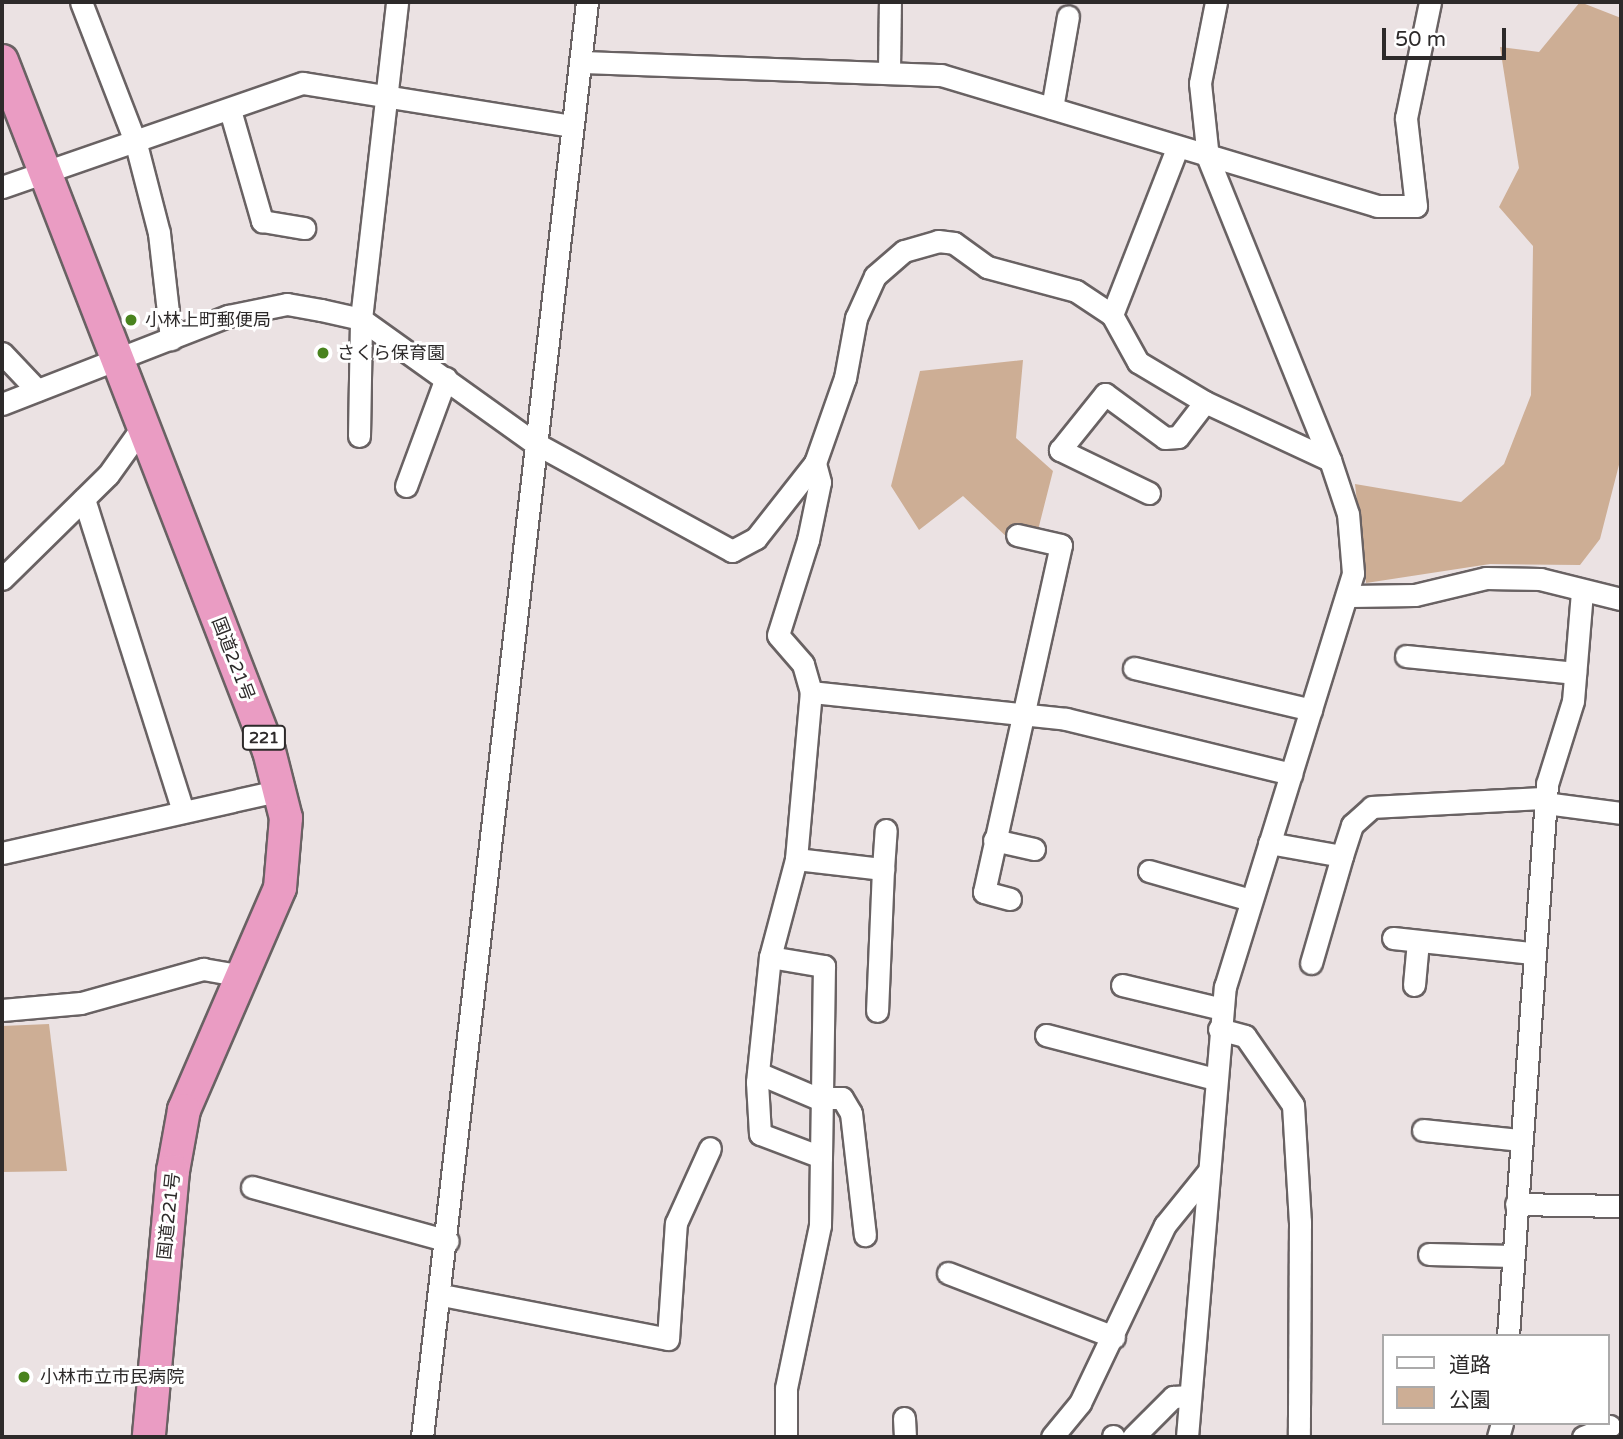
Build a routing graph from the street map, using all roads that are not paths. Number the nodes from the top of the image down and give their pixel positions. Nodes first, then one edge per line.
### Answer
1 (81, 2) edge
2 (397, 2) edge
3 (587, 2) edge
4 (890, 2) edge
5 (1216, 2) edge
6 (1430, 2) edge
7 (1068, 16) dead end
8 (2, 61) edge
9 (580, 62) junction
10 (889, 70) junction
11 (388, 98) junction
12 (1052, 108) junction
13 (230, 110) junction
14 (572, 126) junction
15 (136, 144) junction
16 (1177, 148) junction
17 (1208, 158) junction
18 (45, 171) junction
19 (2, 187) edge
20 (304, 228) dead end
21 (1112, 315) junction
22 (360, 319) junction
23 (172, 339) junction
24 (2, 352) edge
25 (118, 360) junction
26 (446, 377) junction
27 (37, 390) junction
28 (1205, 402) junction
29 (2, 404) edge
30 (143, 426) junction
31 (359, 436) dead end
32 (533, 442) junction
33 (1331, 460) junction
34 (815, 463) junction
35 (406, 486) dead end
36 (1149, 493) dead end
37 (85, 499) junction
38 (1017, 535) dead end
39 (2, 579) edge
40 (1582, 592) junction
41 (1351, 596) junction
42 (1621, 599) edge
43 (1406, 656) dead end
44 (1134, 668) dead end
45 (1575, 673) junction
46 (811, 692) junction
47 (1311, 710) junction
48 (1020, 715) junction
49 (1292, 775) junction
50 (282, 790) junction
51 (1545, 800) junction
52 (183, 812) junction
53 (1621, 813) edge
54 (886, 830) dead end
55 (994, 840) junction
56 (1269, 843) junction
57 (1034, 849) dead end
58 (2, 853) edge
59 (1342, 856) junction
60 (796, 859) junction
61 (883, 869) junction
62 (1149, 871) dead end
63 (1010, 899) dead end
64 (1251, 900) junction
65 (1392, 938) dead end
66 (1419, 941) junction
67 (1532, 953) junction
68 (770, 957) junction
69 (1311, 963) dead end
70 (242, 976) junction
71 (1122, 985) dead end
72 (1414, 985) dead end
73 (2, 1010) edge
74 (877, 1011) dead end
75 (1220, 1019) junction
76 (1046, 1035) dead end
77 (758, 1073) junction
78 (1215, 1079) junction
79 (817, 1098) junction
80 (1423, 1130) dead end
81 (1520, 1140) junction
82 (710, 1148) dead end
83 (821, 1157) junction
84 (1208, 1172) junction
85 (252, 1187) dead end
86 (1516, 1205) junction
87 (1621, 1206) edge
88 (865, 1235) dead end
89 (448, 1241) junction
90 (1429, 1254) dead end
91 (1513, 1256) junction
92 (948, 1273) dead end
93 (442, 1295) junction
94 (1508, 1334) edge
95 (1114, 1338) junction
96 (1190, 1395) junction
97 (1610, 1426) dead end
98 (149, 1437) edge
99 (422, 1437) edge
100 (786, 1437) edge
101 (1052, 1437) edge
102 (1120, 1437) edge
103 (1187, 1437) edge
104 (1299, 1437) edge
105 (1583, 1437) edge

1 - 15 street
2 - 11 street
3 - 9 street
4 - 10 street
5 - 17 street
6 - 17 street
7 - 12 street
8 - 18 highway, 国道221号 / 221
9 - 10 street
9 - 14 street
10 - 12 street
11 - 13 street
11 - 14 street
11 - 22 street
12 - 16 street
13 - 15 street
13 - 20 street
14 - 32 street
15 - 18 street
15 - 23 street
16 - 17 street
16 - 21 street
17 - 33 street
18 - 19 street
18 - 25 highway, 国道221号 / 221
21 - 28 street
21 - 34 street
22 - 23 street
22 - 26 street
22 - 31 street
23 - 25 street
24 - 27 street
25 - 27 street
25 - 30 highway, 国道221号 / 221
26 - 32 street
26 - 35 street
27 - 29 street
28 - 33 street
28 - 36 street
30 - 37 street
30 - 50 highway, 国道221号 / 221
32 - 34 street
32 - 89 street
33 - 41 street
34 - 46 street
37 - 39 street
37 - 52 street
38 - 48 street
40 - 41 street
40 - 42 street
40 - 45 street
41 - 47 street
43 - 45 street
44 - 47 street
45 - 51 street
46 - 48 street
46 - 60 street
47 - 49 street
48 - 49 street
48 - 55 street
49 - 56 street
50 - 52 street
50 - 70 highway, 国道221号 / 221
51 - 53 street
51 - 59 street
51 - 67 street
52 - 58 street
54 - 61 street
55 - 57 street
55 - 63 street
56 - 59 street
56 - 64 street
59 - 69 street
60 - 61 street
60 - 68 street
61 - 74 street
62 - 64 street
64 - 75 street
65 - 66 street
66 - 67 street
66 - 72 street
67 - 81 street
68 - 77 street
68 - 79 street
70 - 73 street
70 - 98 highway, 国道221号 / 221
71 - 75 street
75 - 78 street
75 - 104 street
76 - 78 street
77 - 79 street
77 - 83 street
78 - 84 street
79 - 83 street
79 - 88 street
80 - 81 street
81 - 86 street
82 - 93 street
83 - 100 street
84 - 95 street
84 - 96 street
85 - 89 street
86 - 87 street
86 - 91 street
89 - 93 street
90 - 91 street
91 - 94 street
92 - 95 street
93 - 99 street
95 - 101 street
96 - 102 street
96 - 103 street
97 - 105 street

